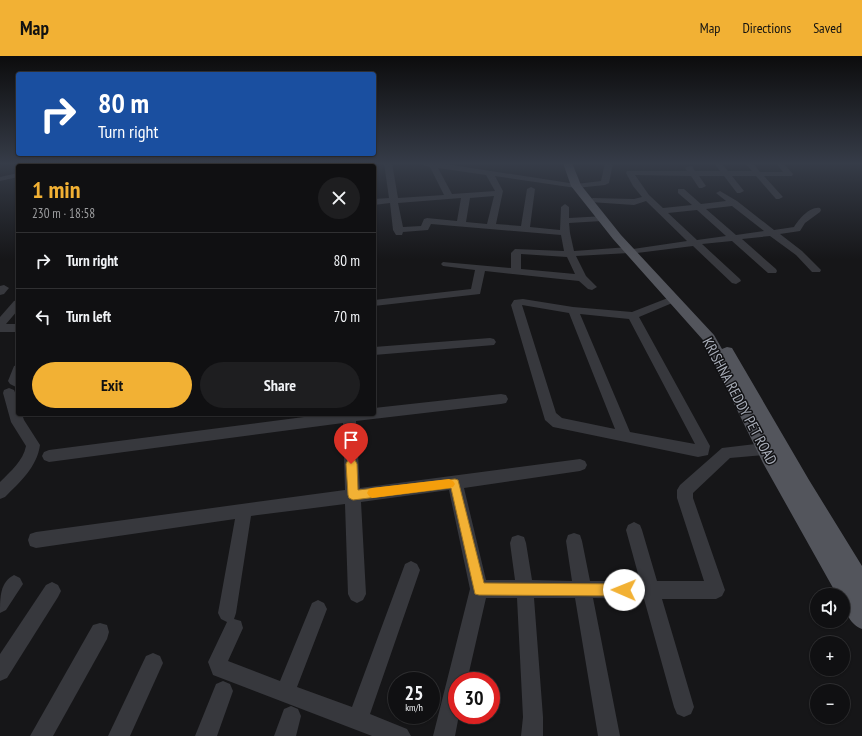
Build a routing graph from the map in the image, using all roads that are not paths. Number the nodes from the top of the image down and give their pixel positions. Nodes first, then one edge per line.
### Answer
1 (499, 194) edge
2 (393, 195) edge
3 (487, 195) edge
4 (530, 195) edge
5 (583, 195) edge
6 (589, 195) edge
7 (645, 195) edge
8 (686, 195) edge
9 (722, 195) edge
10 (777, 195) edge
11 (466, 196) junction
12 (449, 197) joint
13 (779, 197) dead end
14 (648, 198) junction
15 (394, 200) junction
16 (593, 200) junction
17 (376, 202) edge
18 (734, 203) junction
19 (565, 207) dead end
20 (699, 207) junction
21 (817, 210) dead end
22 (660, 211) junction
23 (602, 218) junction
24 (566, 221) junction
25 (460, 223) junction
26 (491, 226) junction
27 (525, 229) junction
28 (565, 233) junction
29 (773, 233) junction
30 (734, 238) junction
31 (694, 243) junction
32 (633, 250) junction
33 (570, 254) junction
34 (446, 264) dead end
35 (480, 269) junction
36 (816, 270) dead end
37 (772, 271) dead end
38 (516, 272) junction
39 (582, 278) junction
40 (736, 281) dead end
41 (592, 287) dead end
42 (673, 299) junction
43 (376, 303) edge
44 (16, 305) edge
45 (573, 310) junction
46 (633, 316) junction
47 (0, 324) edge
48 (0, 328) edge
49 (16, 328) edge
50 (490, 342) dead end
51 (376, 351) edge
52 (16, 374) edge
53 (11, 390) edge
54 (501, 399) dead end
55 (16, 413) edge
56 (376, 413) edge
57 (17, 416) edge
58 (342, 416) edge
59 (349, 416) edge
60 (625, 436) junction
61 (765, 448) junction
62 (49, 456) dead end
63 (580, 464) dead end
64 (455, 483) junction
65 (0, 492) edge
66 (353, 495) junction
67 (244, 510) junction
68 (634, 530) dead end
69 (36, 540) dead end
70 (574, 542) dead end
71 (518, 543) dead end
72 (411, 570) dead end
73 (14, 584) dead end
74 (862, 586) edge
75 (479, 589) junction
76 (525, 589) junction
77 (583, 589) junction
78 (652, 590) junction
79 (52, 591) dead end
80 (357, 594) dead end
81 (0, 604) edge
82 (318, 609) dead end
83 (862, 618) edge
84 (100, 632) dead end
85 (153, 662) dead end
86 (0, 671) edge
87 (459, 672) edge
88 (223, 691) dead end
89 (284, 693) junction
90 (684, 707) dead end
91 (291, 716) dead end
92 (358, 719) junction
93 (448, 719) edge
94 (41, 736) edge
95 (119, 736) edge
96 (206, 736) edge
97 (285, 736) edge
98 (400, 736) edge
99 (444, 736) edge
100 (532, 736) edge
101 (609, 736) edge

1 - 26 street
2 - 15 street
3 - 11 street
4 - 27 street
5 - 23 main road, KRISHNA REDDY PET ROAD
6 - 16 main road, KRISHNA REDDY PET ROAD
7 - 14 street
8 - 20 street
9 - 18 street
10 - 13 street
11 - 12 street
11 - 25 street
12 - 15 street
14 - 16 street
14 - 22 street
15 - 17 street
15 - 25 street
16 - 32 main road, KRISHNA REDDY PET ROAD
18 - 20 street
18 - 29 street
19 - 24 street
20 - 22 street
20 - 30 street
21 - 29 street
22 - 31 street
23 - 24 street
23 - 32 main road, KRISHNA REDDY PET ROAD
24 - 28 street
25 - 26 street
26 - 27 street
27 - 28 street
28 - 33 street
29 - 30 street
29 - 36 street
30 - 31 street
30 - 37 street
31 - 32 street
31 - 40 street
32 - 33 street
32 - 42 main road, KRISHNA REDDY PET ROAD
32 - 74 main road, KRISHNA REDDY PET ROAD
33 - 38 street
33 - 39 street
34 - 35 street
35 - 38 street
35 - 43 street
38 - 39 street
39 - 41 street
42 - 46 street
42 - 61 main road, KRISHNA REDDY PET ROAD
44 - 47 street
45 - 46 street
45 - 60 street
45 - 60 street
46 - 60 street
48 - 49 street
50 - 51 street
52 - 53 street
53 - 55 street
54 - 56 street
57 - 65 street
58 - 62 street
59 - 66 street
61 - 78 street
61 - 83 main road, KRISHNA REDDY PET ROAD
63 - 64 street
64 - 66 street
64 - 75 street
66 - 67 street
66 - 80 street
67 - 69 street
67 - 89 street
68 - 78 street
70 - 77 street
71 - 76 street
72 - 92 street
73 - 81 street
75 - 76 street
75 - 87 street
76 - 77 street
76 - 100 street
77 - 78 street
77 - 101 street
78 - 90 street
79 - 86 street
82 - 89 street
84 - 94 street
85 - 95 street
88 - 96 street
89 - 92 street
91 - 97 street
92 - 98 street
93 - 99 street

